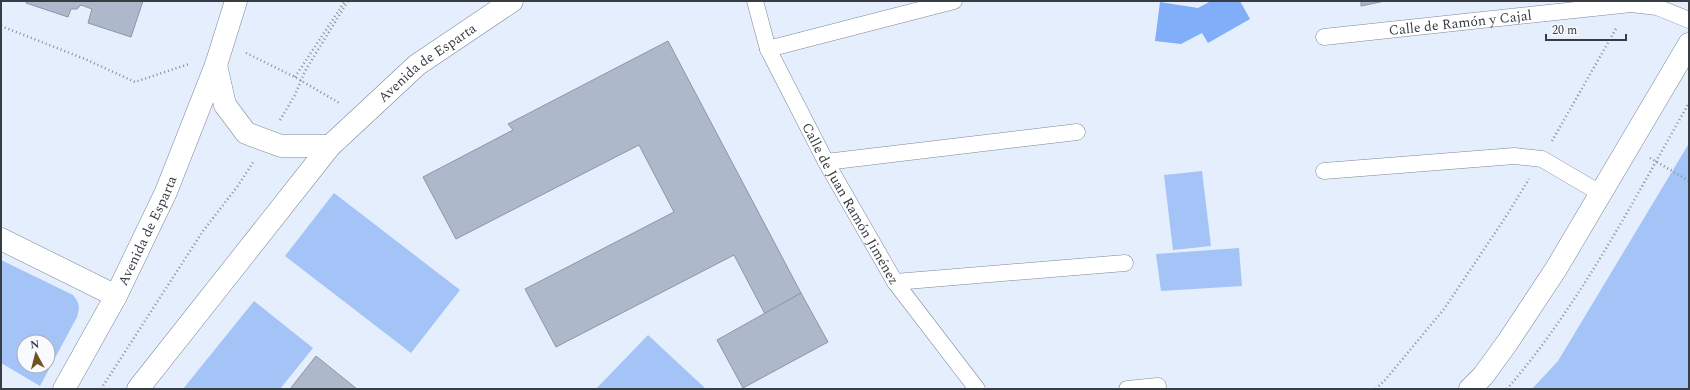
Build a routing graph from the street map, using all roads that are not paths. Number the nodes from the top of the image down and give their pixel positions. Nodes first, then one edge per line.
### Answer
1 (236, 1) edge
2 (512, 1) edge
3 (755, 1) edge
4 (954, 1) edge
5 (1689, 20) edge
6 (1324, 37) dead end
7 (1689, 44) edge
8 (768, 49) junction
9 (216, 65) junction
10 (1077, 132) dead end
11 (330, 146) junction
12 (826, 162) junction
13 (1324, 171) dead end
14 (1600, 193) junction
15 (1, 239) edge
16 (1125, 263) dead end
17 (895, 282) junction
18 (116, 296) junction
19 (1158, 386) dead end
20 (64, 389) edge
21 (138, 389) edge
22 (977, 389) edge
23 (1128, 389) edge
24 (1470, 389) edge

1 - 9 street, Avenida de Esparta
2 - 11 street, Avenida de Esparta
3 - 8 lane, Calle de Juan Ramón Jiménez
4 - 8 lane
5 - 6 lane, Calle de Ramón y Cajal
7 - 14 street
8 - 12 lane, Calle de Juan Ramón Jiménez
9 - 11 street, Avenida de Esparta
9 - 18 street, Avenida de Esparta
10 - 12 lane
11 - 21 street, Avenida de Esparta
12 - 17 lane, Calle de Juan Ramón Jiménez
13 - 14 lane
14 - 24 street
15 - 18 street
16 - 17 lane
17 - 22 lane, Calle de Juan Ramón Jiménez
18 - 20 street, Avenida de Esparta
19 - 23 lane

